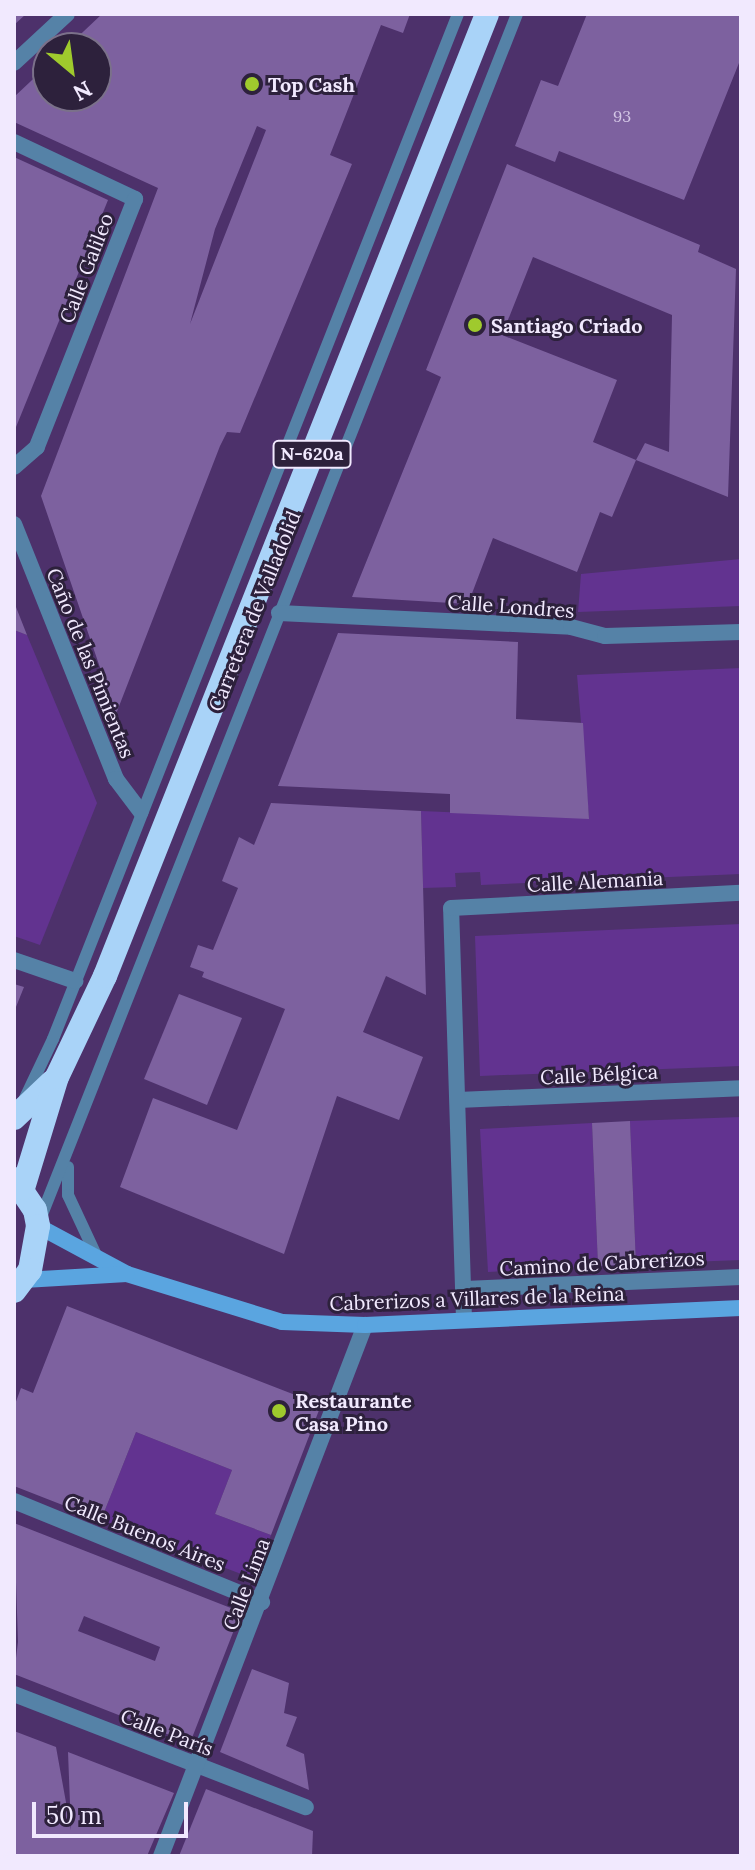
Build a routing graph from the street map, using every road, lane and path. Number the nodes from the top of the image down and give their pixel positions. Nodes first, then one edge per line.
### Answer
1 (67, 14) edge
2 (458, 14) edge
3 (487, 14) edge
4 (517, 14) edge
5 (14, 63) edge
6 (14, 142) edge
7 (14, 467) edge
8 (14, 524) edge
9 (279, 613) junction
10 (741, 632) edge
11 (141, 812) junction
12 (741, 893) edge
13 (14, 960) edge
14 (75, 981) junction
15 (57, 1077) junction
16 (741, 1088) edge
17 (458, 1100) junction
18 (14, 1118) edge
19 (68, 1160) junction
20 (18, 1184) edge
21 (38, 1226) junction
22 (95, 1253) junction
23 (127, 1274) junction
24 (741, 1277) edge
25 (465, 1289) junction
26 (18, 1291) edge
27 (741, 1308) edge
28 (464, 1319) junction
29 (365, 1325) junction
30 (14, 1501) edge
31 (262, 1602) junction
32 (14, 1694) edge
33 (195, 1764) junction
34 (306, 1807) dead end
35 (161, 1856) edge

1 - 5 street
2 - 11 lane, Carretera de Valladolid
3 - 15 highway, Carretera de Valladolid / N-620a
4 - 9 lane, Carretera de Valladolid
6 - 7 street, Calle Galileo
8 - 11 street, Caño de las Pimientas
9 - 10 street, Calle Londres
9 - 19 lane, Carretera de Valladolid
11 - 14 lane, Carretera de Valladolid
12 - 17 street, Calle Alemania
13 - 14 street
14 - 18 lane, Carretera de Valladolid
15 - 18 highway, Carretera de Valladolid / N-620a
15 - 20 highway, Carretera de Valladolid / N-620a
16 - 17 street, Calle Bélgica
17 - 25 street
19 - 21 lane, Carretera de Valladolid
19 - 22 lane
20 - 21 highway
21 - 22 street, Cabrerizos a Villares de la Reina
21 - 26 highway
22 - 23 street, Cabrerizos a Villares de la Reina
23 - 26 street, Cabrerizos a Villares de la Reina
23 - 29 street, Cabrerizos a Villares de la Reina
24 - 25 street, Camino de Cabrerizos
25 - 28 street
27 - 28 street, Cabrerizos a Villares de la Reina
28 - 29 street, Cabrerizos a Villares de la Reina
29 - 31 street, Calle Lima
30 - 31 street, Calle Buenos Aires
31 - 33 street, Calle Lima
32 - 33 street, Calle París
33 - 34 street, Calle París
33 - 35 street, Calle Lima

